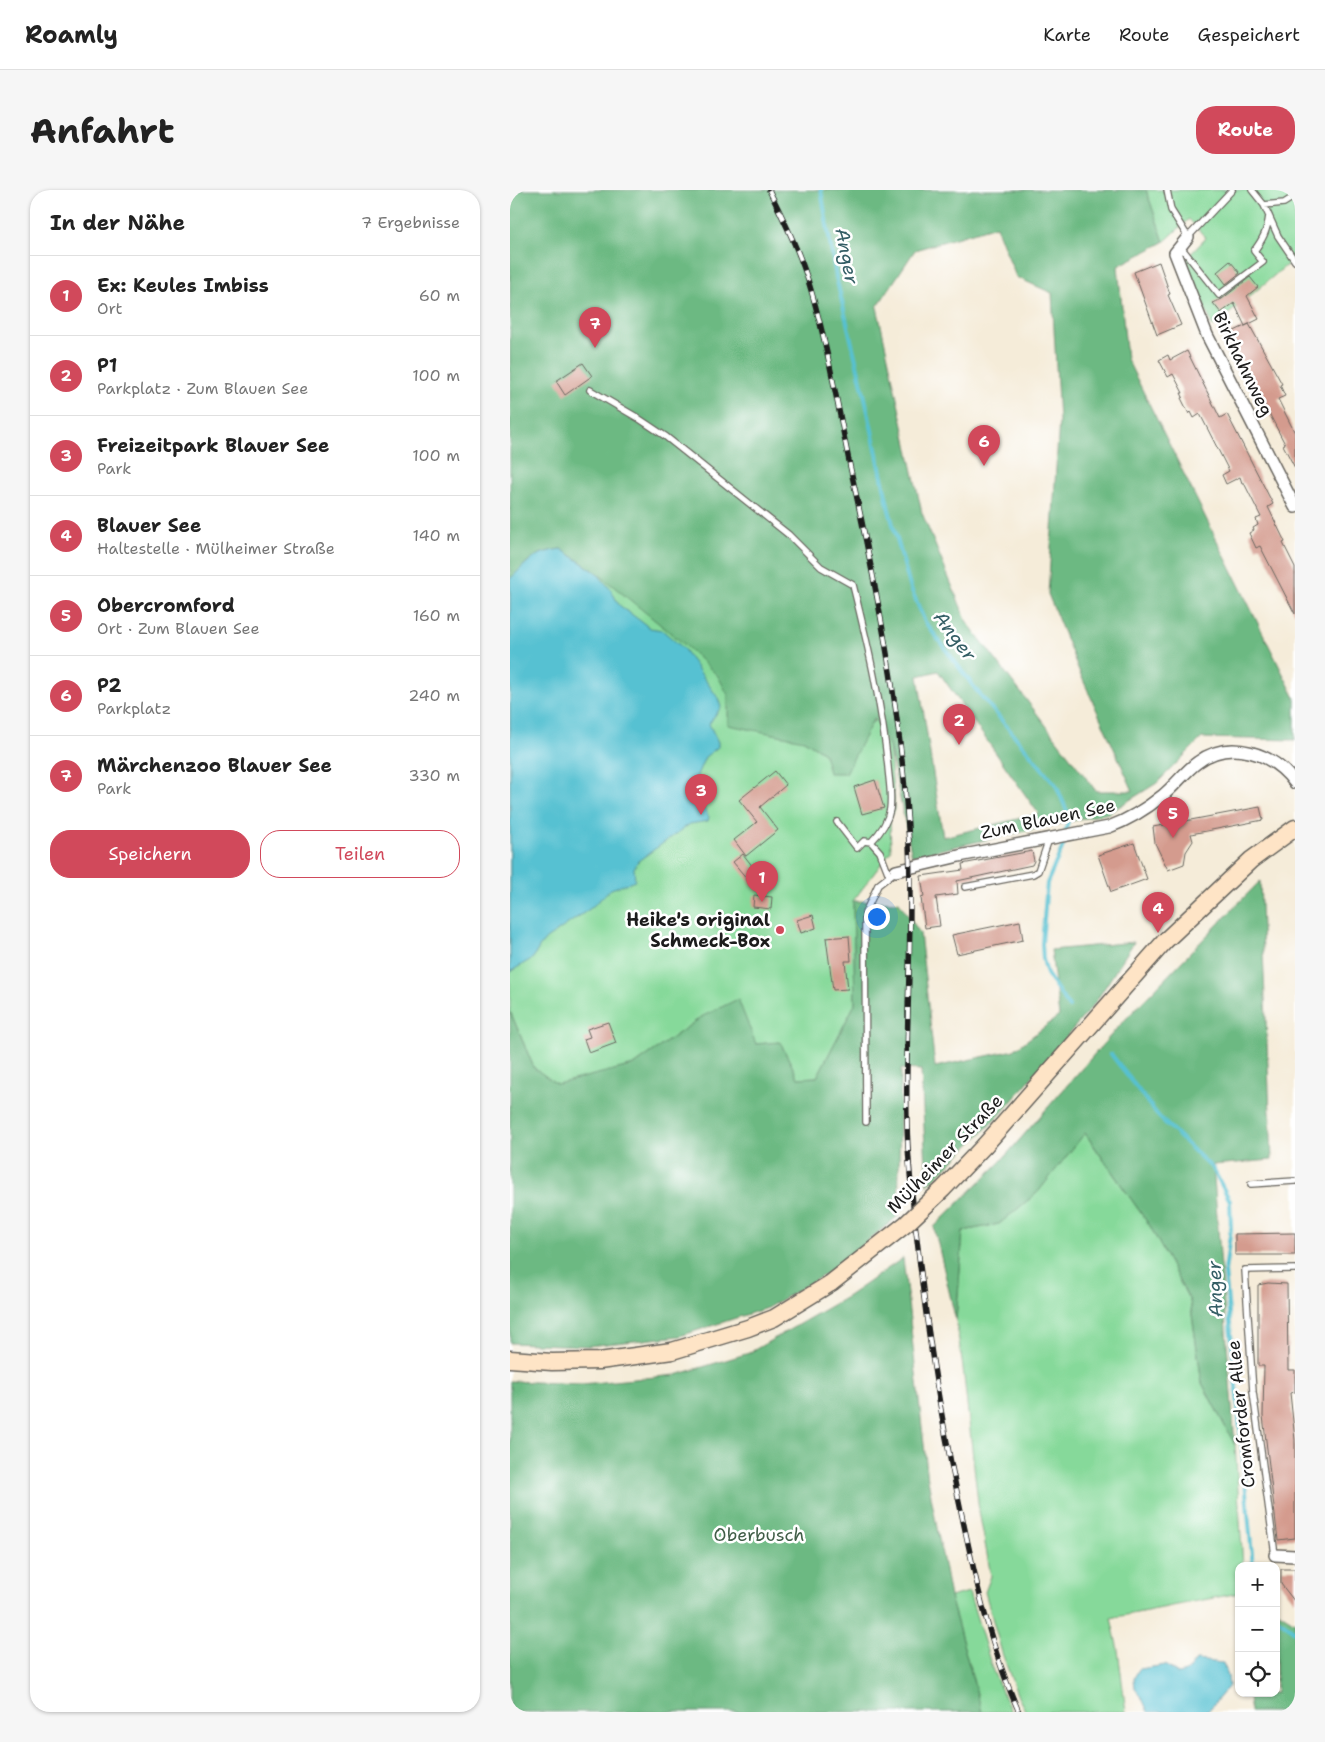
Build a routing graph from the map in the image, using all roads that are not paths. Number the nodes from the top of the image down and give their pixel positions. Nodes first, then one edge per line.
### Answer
1 (1167, 190) edge
2 (1232, 190) edge
3 (1252, 190) edge
4 (1295, 196) edge
5 (1264, 205) junction
6 (1269, 216) junction
7 (1188, 237) junction
8 (1180, 246) junction
9 (1295, 261) edge
10 (590, 390) dead end
11 (1295, 507) edge
12 (1295, 783) edge
13 (837, 822) dead end
14 (1295, 828) edge
15 (1052, 838) junction
16 (871, 842) junction
17 (892, 873) junction
18 (965, 887) dead end
19 (866, 1122) dead end
20 (1295, 1181) edge
21 (1251, 1184) dead end
22 (1295, 1268) edge
23 (510, 1359) edge
24 (1275, 1555) joint
25 (1295, 1556) edge

1 - 7 lane
2 - 7 lane
3 - 5 lane
4 - 5 lane
5 - 6 lane
6 - 8 lane
6 - 9 lane
7 - 8 street
8 - 11 street, Birkhahnweg
10 - 16 lane
12 - 15 street, Zum Blauen See
13 - 16 lane
14 - 23 main road, Mülheimer Straße, bridge
15 - 17 street, Zum Blauen See
15 - 18 lane
16 - 17 lane
17 - 19 lane
20 - 21 lane
22 - 24 lane, Cromforder Allee
24 - 25 street, Cromforder Allee

